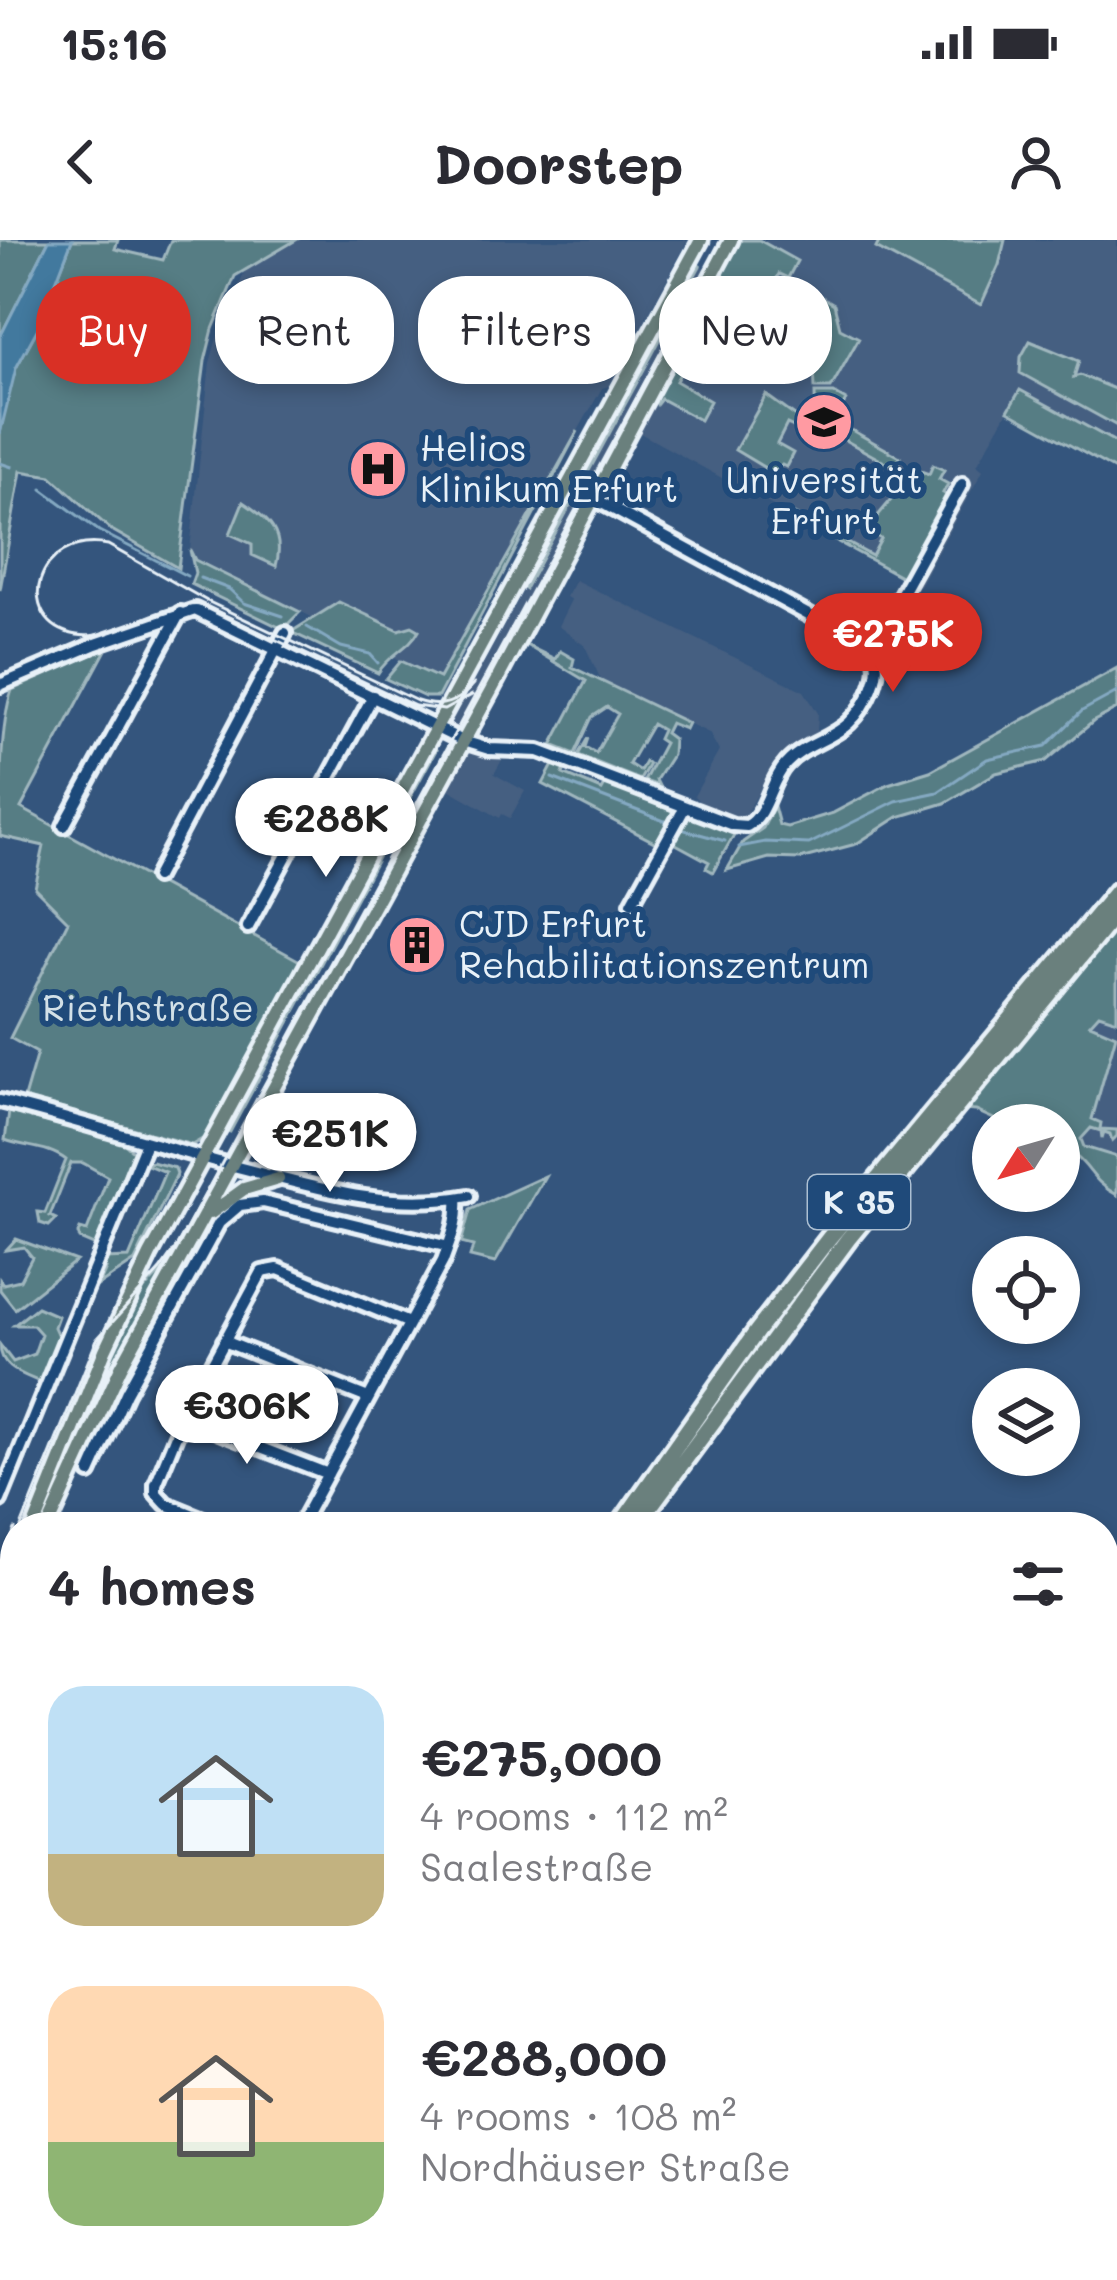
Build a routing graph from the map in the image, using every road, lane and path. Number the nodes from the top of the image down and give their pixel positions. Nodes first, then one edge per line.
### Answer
1 (701, 240) edge
2 (731, 240) edge
3 (962, 484) dead end
4 (591, 496) junction
5 (180, 613) junction
6 (286, 633) dead end
7 (871, 649) junction
8 (277, 652) junction
9 (0, 686) edge
10 (373, 696) junction
11 (435, 727) junction
12 (464, 741) junction
13 (685, 806) junction
14 (64, 826) dead end
15 (156, 877) dead end
16 (1117, 891) edge
17 (632, 903) dead end
18 (1117, 913) edge
19 (248, 927) dead end
20 (0, 1102) edge
21 (145, 1144) junction
22 (202, 1159) junction
23 (232, 1166) junction
24 (278, 1179) junction
25 (200, 1228) junction
26 (445, 1246) junction
27 (409, 1323) junction
28 (224, 1341) junction
29 (368, 1398) junction
30 (183, 1418) junction
31 (90, 1473) dead end
32 (328, 1474) junction
33 (0, 1500) edge
34 (40, 1512) edge
35 (55, 1512) edge
36 (186, 1512) edge
37 (307, 1512) edge
38 (630, 1512) edge
39 (646, 1512) edge

1 - 11 main road
2 - 4 main road
3 - 7 street
4 - 7 street
4 - 12 main road
5 - 8 street
5 - 9 street
5 - 14 street
6 - 8 street
7 - 13 street
8 - 10 street
8 - 15 street
10 - 11 street
10 - 19 street
11 - 12 street
11 - 22 main road
12 - 13 street
12 - 23 main road
13 - 17 street
16 - 38 highway, K 35
18 - 39 highway, K 35
20 - 21 street
21 - 22 street
21 - 33 street
22 - 23 street
22 - 34 main road
23 - 24 street
23 - 25 main road
24 - 25 main road
24 - 26 street
25 - 35 main road
26 - 27 street
26 - 31 street
27 - 28 street
27 - 29 street
28 - 29 street
28 - 30 street
29 - 32 street
30 - 32 street
30 - 36 street
32 - 37 street

